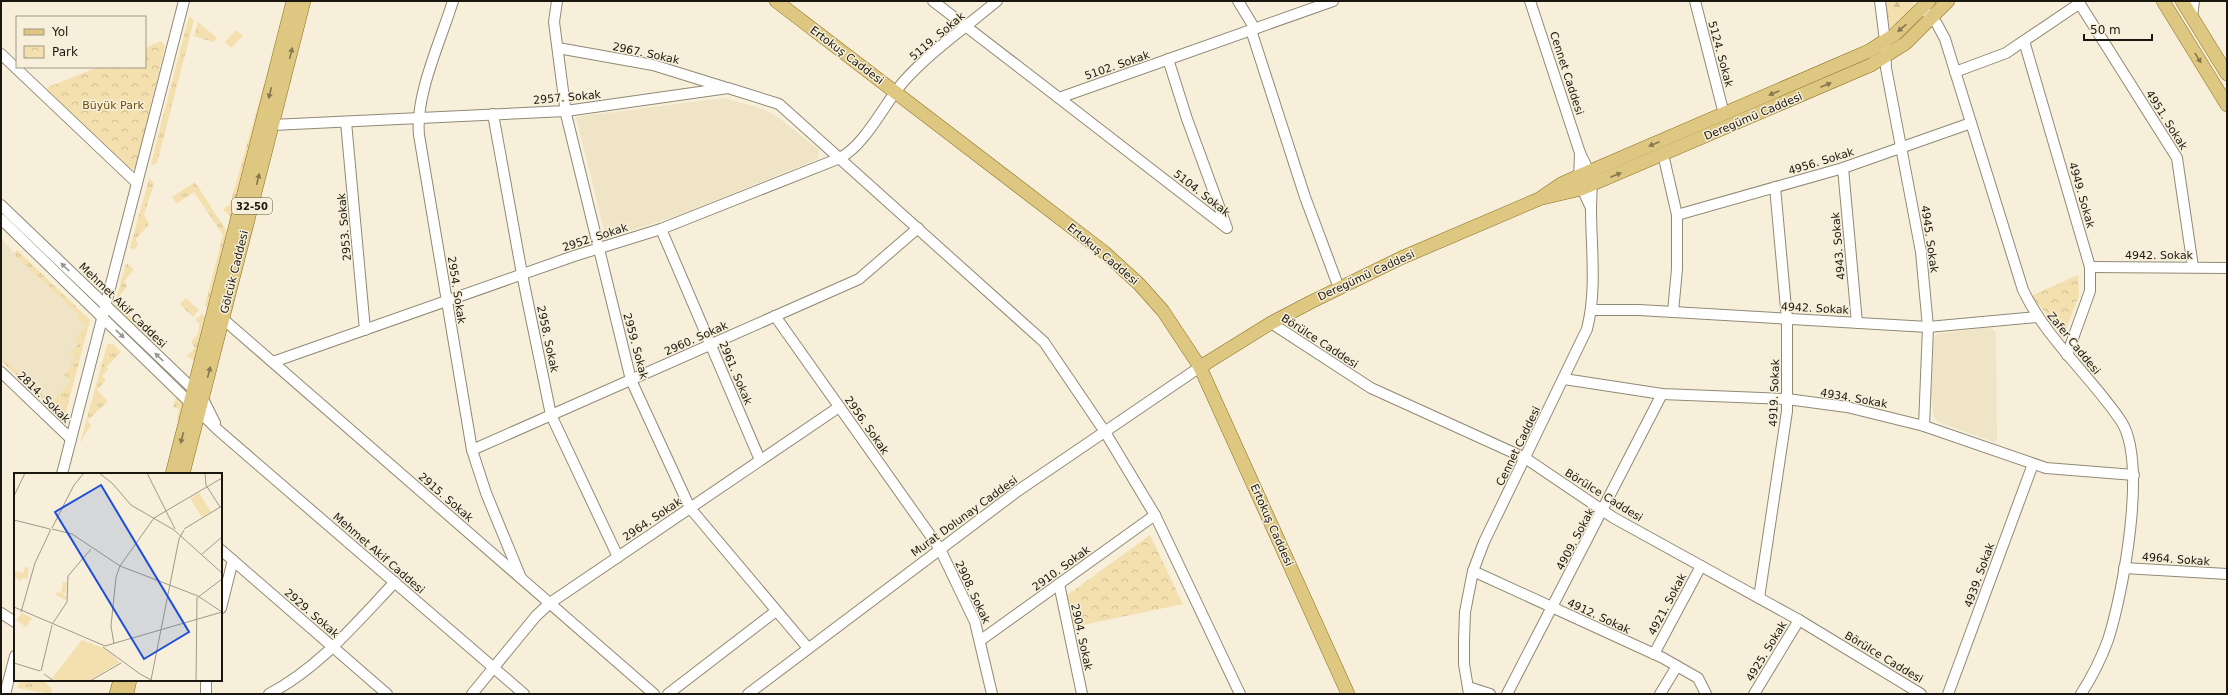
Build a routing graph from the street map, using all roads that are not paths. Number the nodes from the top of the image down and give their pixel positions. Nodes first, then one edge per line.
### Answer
1 (184, 1) edge
2 (293, 1) edge
3 (304, 1) edge
4 (453, 1) edge
5 (557, 1) edge
6 (776, 1) edge
7 (933, 1) edge
8 (997, 1) edge
9 (1238, 1) edge
10 (1333, 1) edge
11 (1530, 1) edge
12 (1694, 1) edge
13 (1880, 1) edge
14 (1948, 1) edge
15 (2163, 1) edge
16 (2182, 1) edge
17 (2194, 1) edge
18 (2079, 2) edge
19 (1926, 4) edge
20 (2192, 17) junction
21 (1932, 18) junction
22 (966, 27) junction
23 (1253, 30) junction
24 (1886, 41) junction
25 (2024, 41) junction
26 (558, 48) junction
27 (1, 54) edge
28 (1885, 57) junction
29 (1168, 60) junction
30 (1955, 72) junction
31 (2227, 74) edge
32 (728, 88) junction
33 (896, 91) junction
34 (1059, 98) junction
35 (2227, 105) edge
36 (566, 111) junction
37 (493, 114) junction
38 (1724, 114) junction
39 (418, 118) junction
40 (346, 122) junction
41 (1971, 123) junction
42 (272, 125) junction
43 (1902, 147) junction
44 (1663, 154) junction
45 (840, 158) junction
46 (1843, 168) junction
47 (1584, 173) junction
48 (137, 184) junction
49 (1587, 187) junction
50 (1775, 187) junction
51 (1539, 199) junction
52 (1, 205) edge
53 (1677, 215) junction
54 (1, 219) edge
55 (918, 228) junction
56 (661, 229) junction
57 (599, 248) junction
58 (2090, 267) junction
59 (2193, 267) junction
60 (2227, 268) edge
61 (522, 274) junction
62 (1339, 288) junction
63 (446, 301) junction
64 (106, 306) junction
65 (1591, 310) junction
66 (1673, 312) junction
67 (775, 316) junction
68 (102, 317) junction
69 (2037, 317) junction
70 (223, 318) junction
71 (1787, 319) junction
72 (1857, 322) junction
73 (1271, 323) junction
74 (1928, 327) junction
75 (365, 330) junction
76 (711, 344) junction
77 (2067, 355) junction
78 (273, 362) junction
79 (1200, 367) junction
80 (1, 372) edge
81 (1564, 379) junction
82 (631, 380) junction
83 (1662, 394) junction
84 (1787, 399) junction
85 (196, 400) junction
86 (839, 407) junction
87 (551, 415) junction
88 (1924, 426) junction
89 (1105, 432) junction
90 (71, 439) junction
91 (472, 450) junction
92 (1525, 458) junction
93 (760, 460) junction
94 (2033, 464) junction
95 (62, 473) edge
96 (172, 473) edge
97 (183, 473) edge
98 (2134, 475) junction
99 (690, 508) junction
100 (1603, 511) junction
101 (1155, 515) junction
102 (940, 549) junction
103 (222, 551) edge
104 (618, 557) junction
105 (232, 560) junction
106 (1701, 566) junction
107 (2124, 568) junction
108 (1473, 571) junction
109 (2227, 574) edge
110 (521, 578) junction
111 (395, 582) junction
112 (1059, 584) junction
113 (1759, 598) junction
114 (550, 603) junction
115 (222, 604) edge
116 (1553, 607) junction
117 (776, 611) junction
118 (1, 614) edge
119 (1799, 620) junction
120 (14, 621) edge
121 (981, 640) junction
122 (333, 647) junction
123 (808, 648) junction
124 (1654, 654) junction
125 (14, 660) edge
126 (1677, 666) junction
127 (493, 667) junction
128 (120, 681) edge
129 (130, 681) edge
130 (206, 681) edge
131 (1468, 691) edge
132 (5, 694) edge
133 (116, 694) edge
134 (126, 694) edge
135 (206, 694) edge
136 (269, 694) edge
137 (387, 694) edge
138 (472, 694) edge
139 (524, 694) edge
140 (654, 694) edge
141 (668, 694) edge
142 (748, 694) edge
143 (992, 694) edge
144 (1082, 694) edge
145 (1240, 694) edge
146 (1348, 694) edge
147 (1490, 694) edge
148 (1507, 694) edge
149 (1660, 694) edge
150 (1706, 694) edge
151 (1754, 694) edge
152 (1921, 694) edge
153 (1948, 694) edge
154 (2081, 694) edge

1 - 48 street
2 -> 85 main road, Gölcük Caddesi / 32-50
42 -> 3 main road, Gölcük Caddesi / 32-50
4 - 39 street, 2954. Sokak
5 - 26 street, 2959. Sokak
6 - 33 main road, Ertokuş Caddesi
7 - 22 street
8 - 22 street, 5119. Sokak
9 - 23 street
10 - 23 street, 5102. Sokak
11 - 47 street, Cennet Caddesi
12 - 38 street, 5124. Sokak
13 - 24 street, 4945. Sokak
14 - 21 main road, Deregümü Caddesi
15 -> 35 main road
16 - 20 main road
17 - 20 street
18 - 25 street
18 - 59 street, 4951. Sokak
19 - 21 street, Zafer Caddesi
19 -> 24 main road, Deregümü Caddesi
20 - 31 main road
21 - 28 main road, Deregümü Caddesi
21 - 30 street, Zafer Caddesi
22 - 33 street, 5119. Sokak
22 - 34 street
23 - 29 street, 5102. Sokak
23 - 62 street
24 - 28 street, 4945. Sokak
24 -> 38 main road, Deregümü Caddesi
25 - 30 street
25 - 58 street, 4949. Sokak
26 - 32 street, 2967. Sokak
26 - 36 street, 2959. Sokak
27 - 48 street
28 - 43 street, 4945. Sokak
44 -> 28 main road, Deregümü Caddesi
29 - 34 street, 5102. Sokak
29 - 34 street, 5104. Sokak
30 - 41 street, Zafer Caddesi
32 - 36 street, 2957. Sokak
32 - 45 street, 2957. Sokak
33 - 45 street, 2952. Sokak
33 - 79 main road, Ertokuş Caddesi
36 - 37 street, 2957. Sokak
36 - 57 street, 2959. Sokak
37 - 39 street, 2957. Sokak
37 - 61 street, 2958. Sokak
38 -> 47 main road, Deregümü Caddesi
39 - 40 street, 2957. Sokak
39 - 63 street, 2954. Sokak
40 - 42 street, 2957. Sokak
40 - 75 street, 2953. Sokak
41 - 43 street, 4956. Sokak
41 - 69 street, Zafer Caddesi
70 -> 42 main road, Gölcük Caddesi / 32-50
43 - 46 street, 4956. Sokak
43 - 74 street, 4945. Sokak
49 -> 44 main road, Deregümü Caddesi
44 - 53 street
45 - 55 street, 2957. Sokak
45 - 56 street, 2952. Sokak
46 - 50 street, 4956. Sokak
46 - 72 street, 4943. Sokak
47 - 49 street, Cennet Caddesi
47 - 51 main road, Deregümü Caddesi
48 - 64 street
49 - 51 main road, Deregümü Caddesi
49 - 65 street, Cennet Caddesi
50 - 53 street, 4956. Sokak
50 - 71 street, 4919. Sokak
51 - 62 main road, Deregümü Caddesi
64 -> 52 street, Mehmet Akif Caddesi
53 - 66 street
54 - 68 street, Mehmet Akif Caddesi
55 - 67 street, 2960. Sokak
55 - 89 street, 2957. Sokak
56 - 57 street, 2952. Sokak
56 - 76 street, 2961. Sokak
57 - 61 street, 2952. Sokak
57 - 82 street, 2959. Sokak
58 - 59 street, 4942. Sokak
58 - 77 street, 4949. Sokak
59 - 60 street, 4942. Sokak
61 - 63 street, 2952. Sokak
61 - 87 street, 2958. Sokak
62 - 73 main road, Deregümü Caddesi
63 - 75 street, 2952. Sokak
63 - 91 street, 2954. Sokak
64 - 68 street
85 -> 64 street, Mehmet Akif Caddesi
65 - 66 street, 4942. Sokak
65 - 81 street, Cennet Caddesi
66 - 71 street, 4942. Sokak
67 - 76 street, 2960. Sokak
67 - 86 street, 2956. Sokak
68 -> 85 street, Mehmet Akif Caddesi
68 - 90 street
69 - 74 street, 4942. Sokak
69 - 77 street, Zafer Caddesi
70 - 78 street, 2915. Sokak
85 -> 70 main road, Gölcük Caddesi / 32-50
71 - 72 street, 4942. Sokak
71 - 84 street, 4919. Sokak
72 - 74 street, 4942. Sokak
73 - 79 main road, Deregümü Caddesi
73 - 92 street, Börülce Caddesi
74 - 88 street, 4945. Sokak
75 - 78 street, 2952. Sokak
76 - 82 street, 2960. Sokak
76 - 93 street, 2961. Sokak
77 - 98 street, Zafer Caddesi
78 - 110 street, 2915. Sokak
79 - 89 street, Murat Dolunay Caddesi
79 - 146 main road, Ertokuş Caddesi
80 - 90 street, 2814. Sokak
81 - 83 street, 4934. Sokak
81 - 92 street, Cennet Caddesi
82 - 87 street, 2960. Sokak
82 - 99 street, 2959. Sokak
83 - 84 street, 4934. Sokak
83 - 100 street, 4909. Sokak
84 - 88 street, 4934. Sokak
84 - 113 street, 4919. Sokak
85 -> 96 main road, Gölcük Caddesi / 32-50
85 - 97 main road, Gölcük Caddesi / 32-50
85 - 111 street, Mehmet Akif Caddesi
86 - 93 street, 2964. Sokak
86 - 102 street, 2956. Sokak
87 - 91 street, 2960. Sokak
87 - 104 street, 2958. Sokak
88 - 94 street, 4934. Sokak
89 - 101 street, 2957. Sokak
89 - 102 street, Murat Dolunay Caddesi
90 - 95 street
91 - 110 street, 2954. Sokak
92 - 100 street, Börülce Caddesi
92 - 108 street, Cennet Caddesi
93 - 99 street, 2964. Sokak
94 - 98 street, 4934. Sokak
94 - 153 street, 4939. Sokak
98 - 107 street, Zafer Caddesi
99 - 104 street, 2964. Sokak
99 - 117 street, 2959. Sokak
100 - 106 street, Börülce Caddesi
100 - 116 street, 4909. Sokak
101 - 112 street, 2910. Sokak
101 - 145 street, 2957. Sokak
102 - 121 street, 2908. Sokak
102 - 123 street, Murat Dolunay Caddesi
103 - 105 street, 2929. Sokak
104 - 114 street, 2964. Sokak
105 - 115 street
105 - 122 street, 2929. Sokak
106 - 113 street, Börülce Caddesi
106 - 124 street, 4921. Sokak
107 - 109 street, 4964. Sokak
107 - 154 street, Zafer Caddesi
108 - 116 street, 4912. Sokak
108 - 131 street, Cennet Caddesi
110 - 114 street, 2915. Sokak
111 - 122 street
111 - 127 street, Mehmet Akif Caddesi
112 - 121 street, 2910. Sokak
112 - 144 street, 2904. Sokak
113 - 119 street, Börülce Caddesi
114 - 127 street, 2964. Sokak
114 - 140 street, 2915. Sokak
116 - 124 street, 4912. Sokak
116 - 148 street, 4909. Sokak
117 - 123 street, 2959. Sokak
117 - 141 street
118 - 120 street
119 - 151 street, 4925. Sokak
119 - 152 street, Börülce Caddesi
121 - 143 street, 2908. Sokak
122 - 136 street
122 - 137 street, 2929. Sokak
123 - 142 street, Murat Dolunay Caddesi
124 - 126 street, 4912. Sokak
125 - 132 street
126 - 149 street
126 - 150 street, 4912. Sokak
127 - 138 street, 2964. Sokak
127 - 139 street, Mehmet Akif Caddesi
128 - 133 main road
129 - 134 main road
130 - 135 street
131 - 147 street

